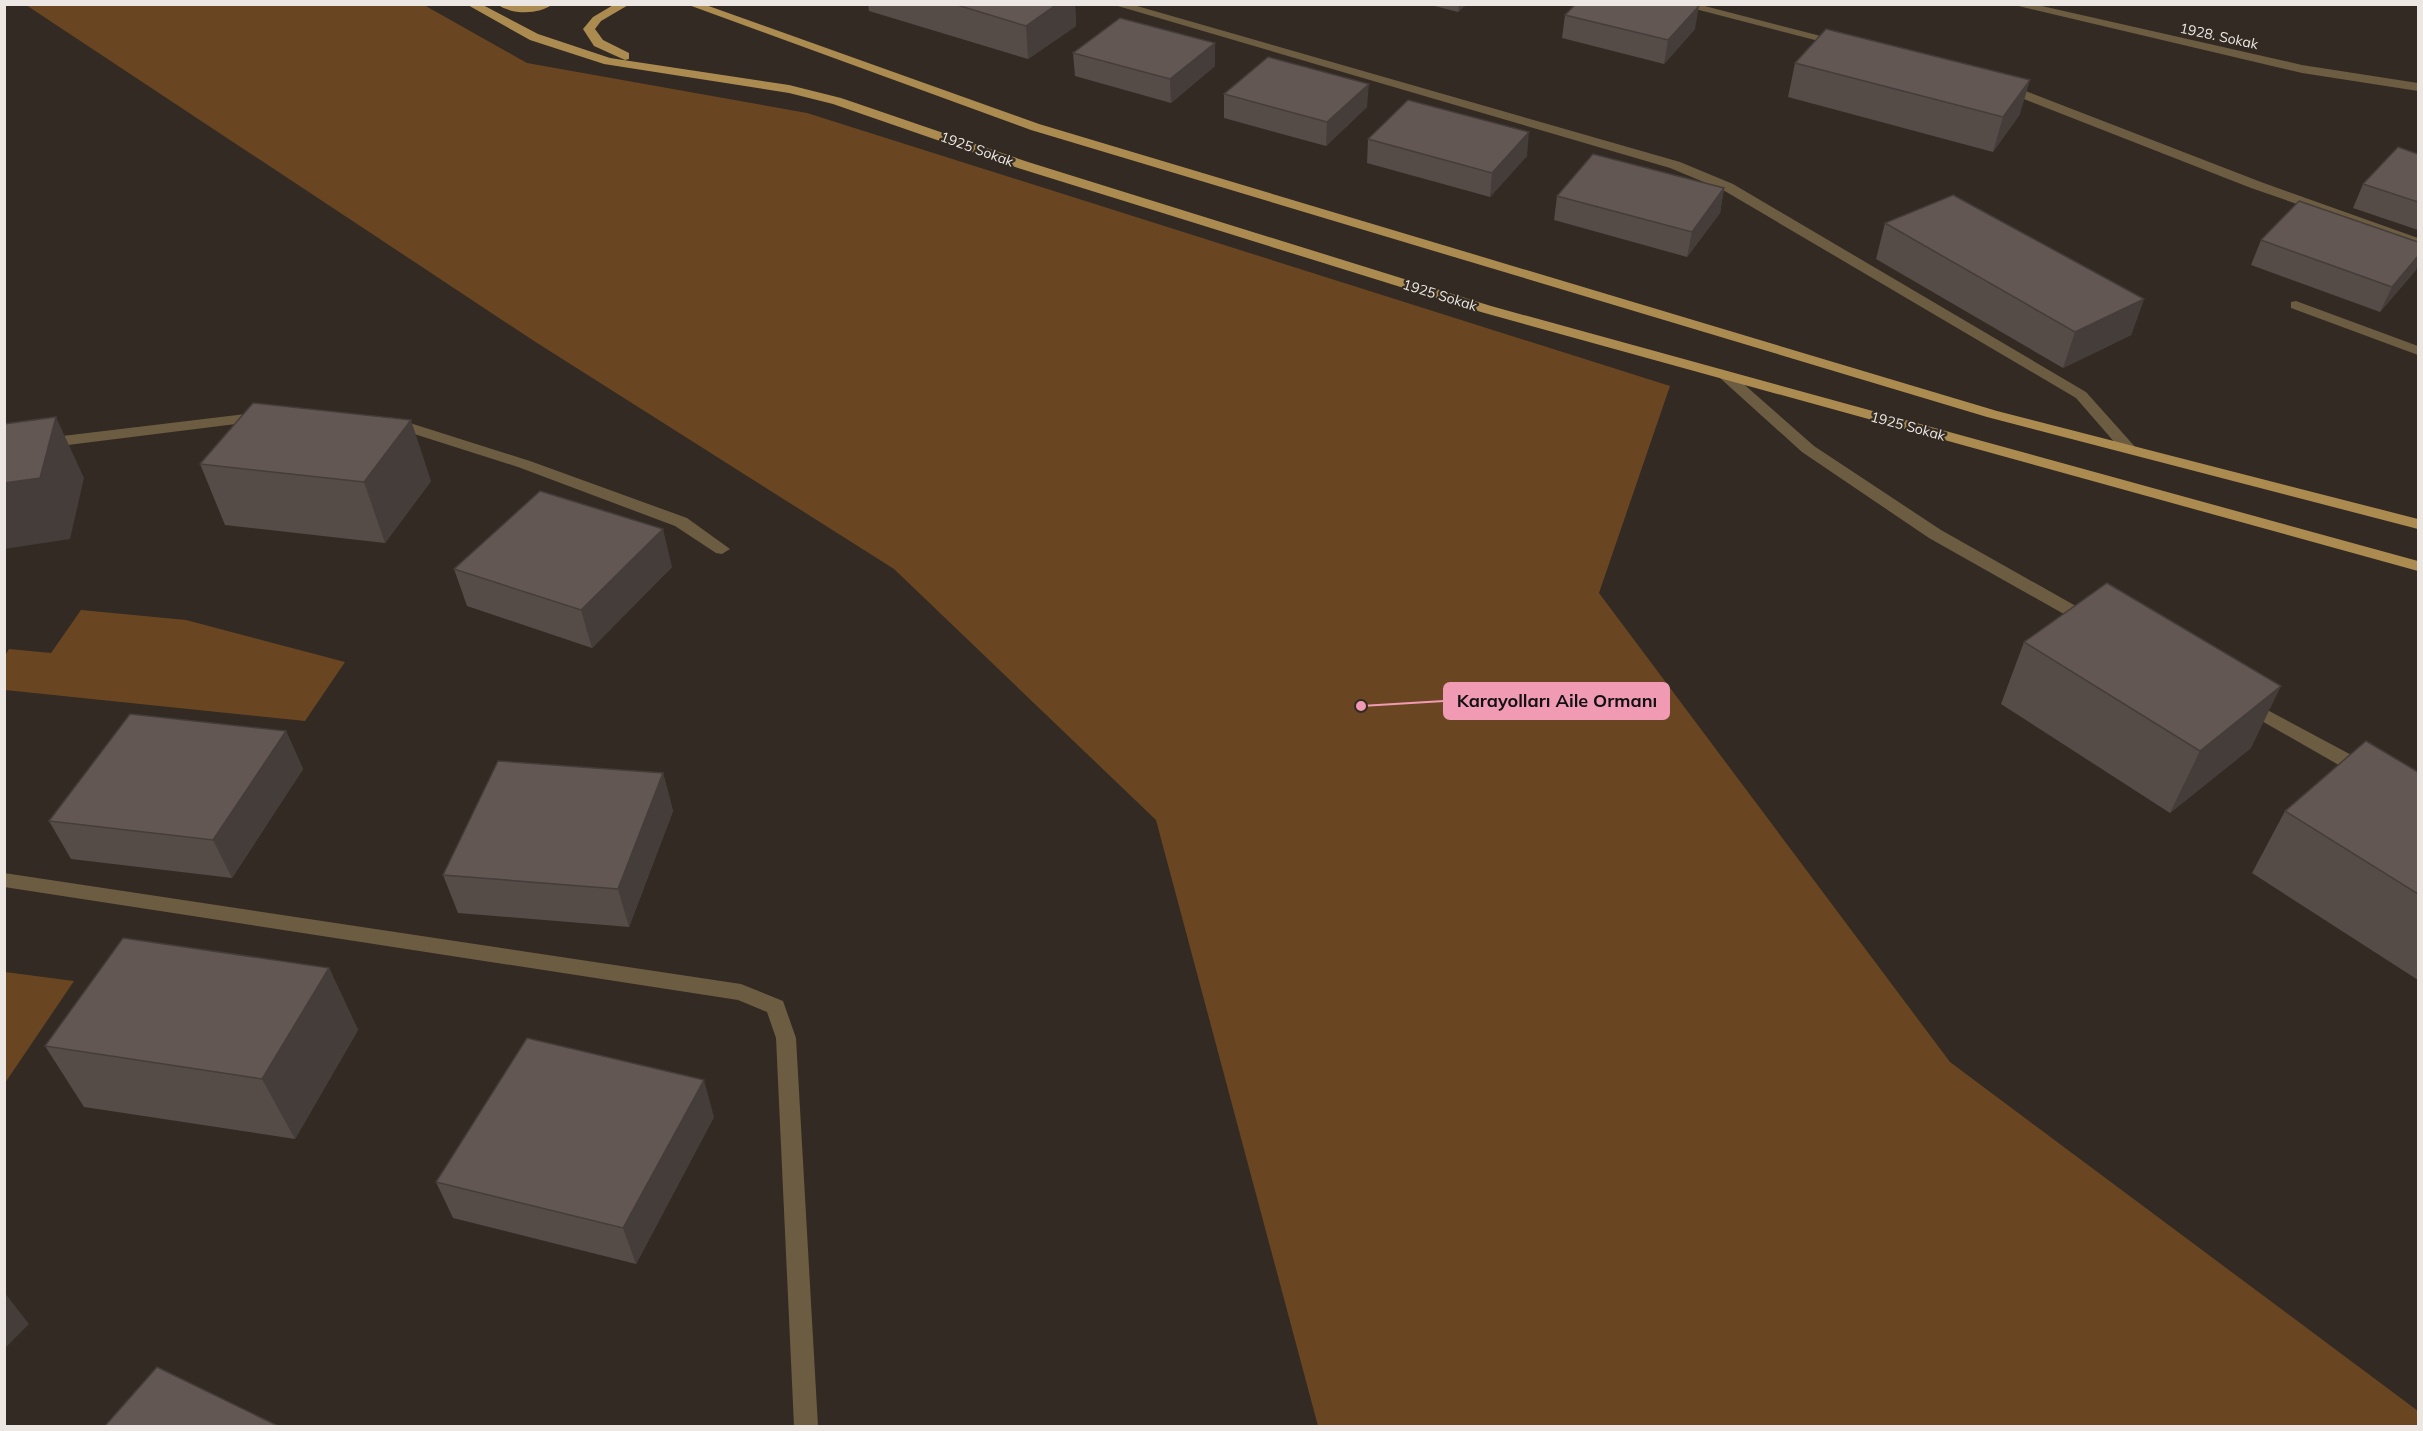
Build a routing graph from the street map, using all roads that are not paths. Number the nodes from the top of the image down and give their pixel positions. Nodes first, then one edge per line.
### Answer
1 (471, 4) edge
2 (502, 4) edge
3 (549, 4) edge
4 (625, 4) edge
5 (675, 4) edge
6 (691, 4) edge
7 (1116, 4) edge
8 (1680, 4) edge
9 (2015, 4) edge
10 (709, 10) junction
11 (1854, 46) edge
12 (706, 76) junction
13 (1986, 81) edge
14 (2418, 87) edge
15 (2418, 242) edge
16 (2296, 305) dead end
17 (2418, 351) edge
18 (1725, 375) junction
19 (273, 415) edge
20 (380, 419) edge
21 (4, 448) edge
22 (2129, 449) junction
23 (2418, 524) edge
24 (722, 549) dead end
25 (2418, 566) edge
26 (2110, 632) edge
27 (2225, 694) edge
28 (2379, 779) edge
29 (4, 880) edge
30 (806, 1426) edge

1 - 12 main road, 1925 Sokak
2 - 3 main road
4 - 12 main road
5 - 10 main road
6 - 10 main road
7 - 22 street
8 - 11 street
9 - 14 street, 1928. Sokak
10 - 22 main road
12 - 18 main road, 1925 Sokak
13 - 15 street
16 - 17 street
18 - 25 main road, 1925 Sokak
18 - 26 street
19 - 21 street
20 - 24 street
22 - 23 main road
27 - 28 street
29 - 30 street

